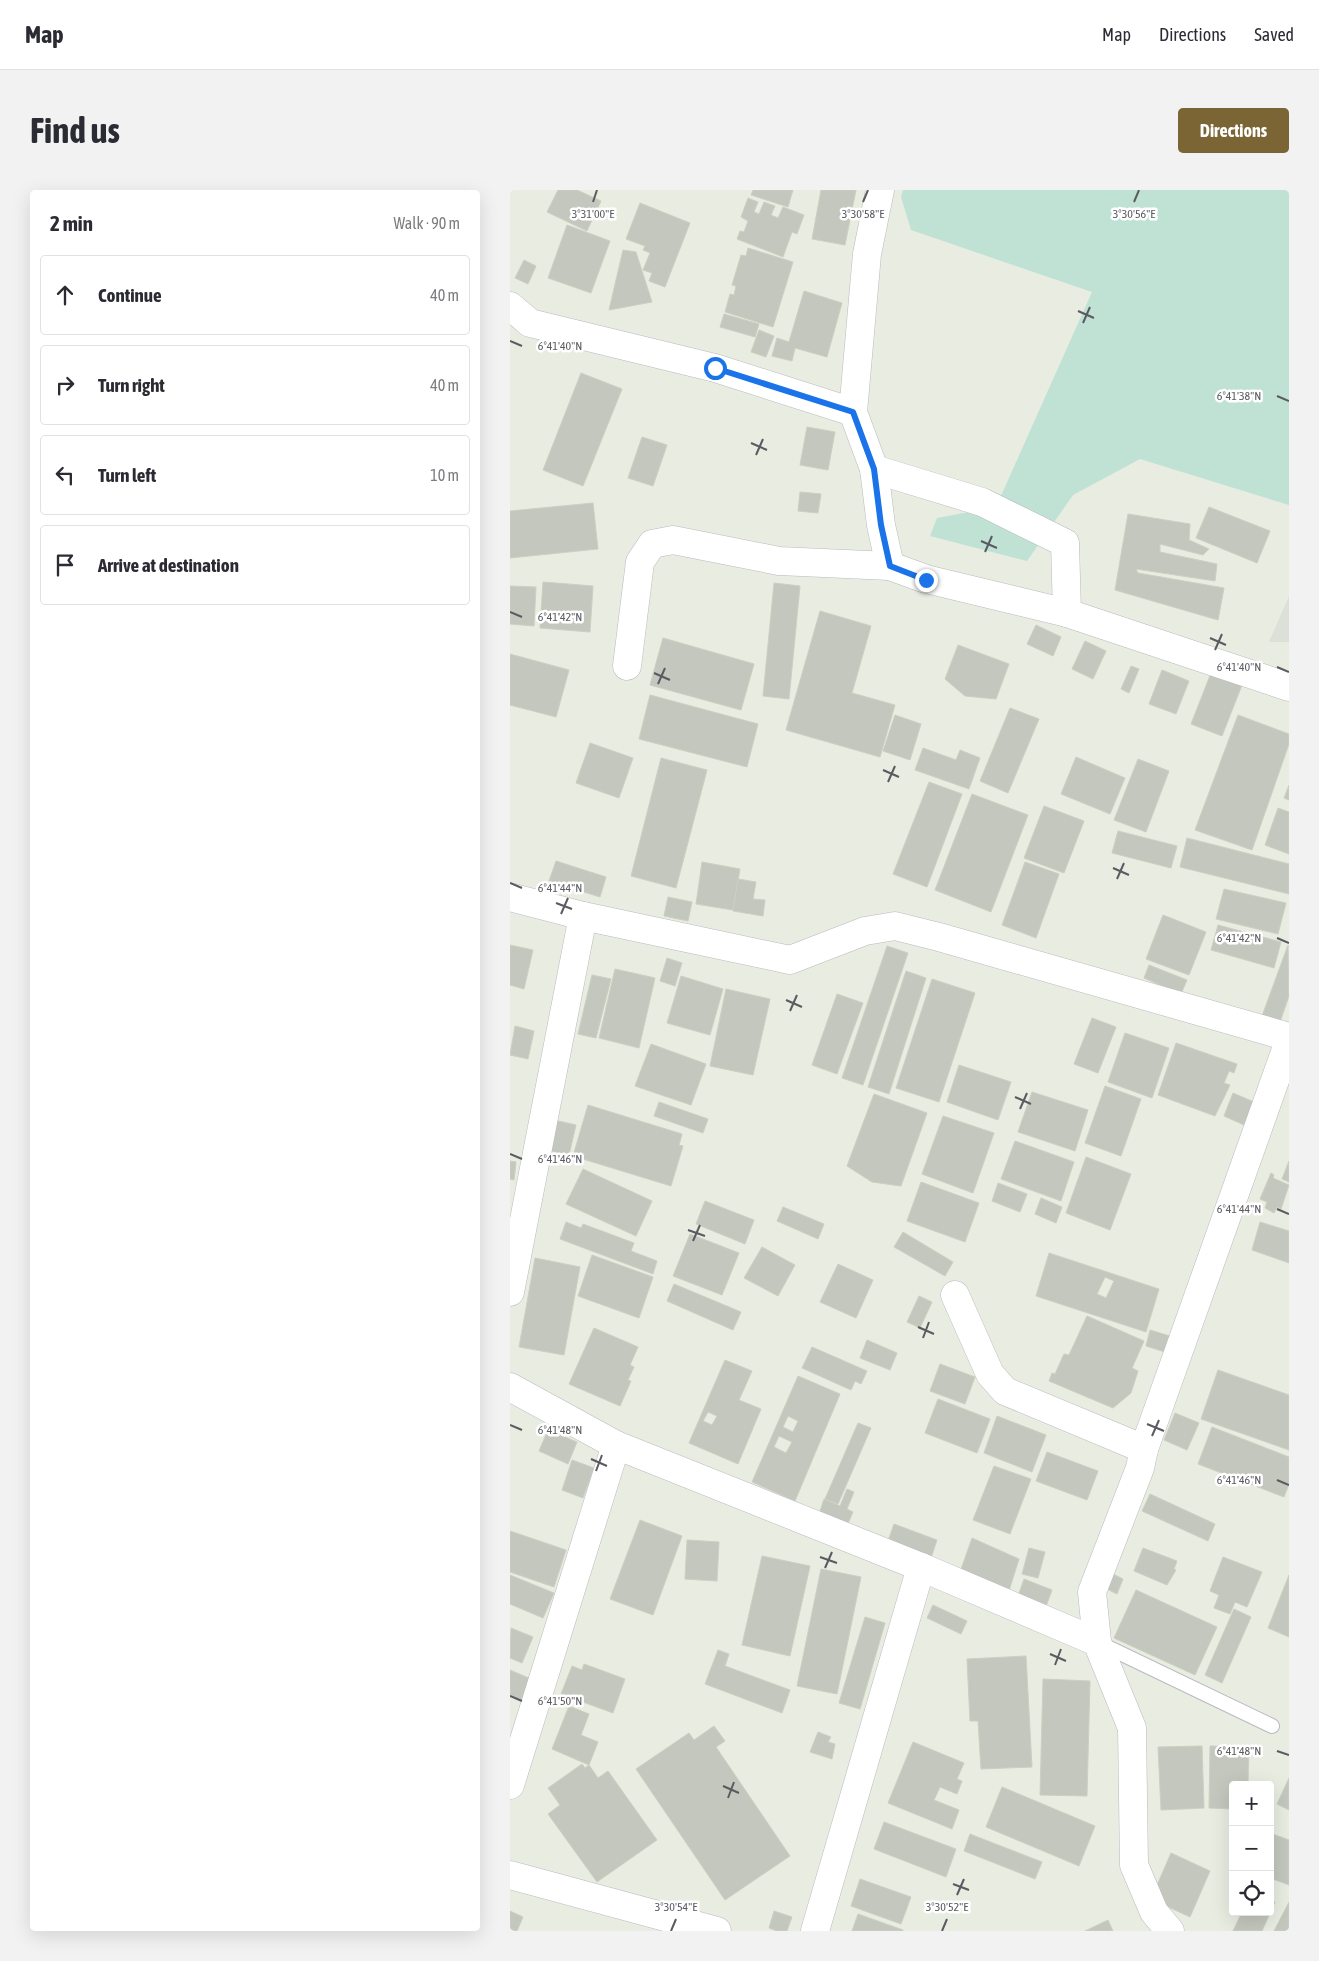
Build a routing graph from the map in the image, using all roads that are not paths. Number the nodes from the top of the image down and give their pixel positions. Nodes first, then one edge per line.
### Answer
1 (880, 190) edge
2 (517, 322) edge
3 (853, 412) junction
4 (874, 469) junction
5 (890, 566) junction
6 (1067, 613) junction
7 (627, 666) dead end
8 (1289, 687) edge
9 (510, 897) edge
10 (583, 916) junction
11 (1289, 1039) edge
12 (510, 1292) edge
13 (955, 1295) dead end
14 (510, 1387) edge
15 (616, 1445) junction
16 (1144, 1449) junction
17 (921, 1567) junction
18 (1097, 1642) junction
19 (1272, 1726) dead end
20 (510, 1785) edge
21 (510, 1875) edge
22 (717, 1931) edge
23 (815, 1931) edge
24 (1170, 1931) edge

1 - 3 street
2 - 3 street
3 - 4 street
4 - 5 street
4 - 6 street
5 - 6 street
5 - 7 street
6 - 8 street
9 - 10 street
10 - 11 street
10 - 12 street
11 - 16 street
13 - 16 street
14 - 15 street
15 - 17 street
15 - 20 street
16 - 18 street
17 - 18 street
17 - 23 street
18 - 19 lane
18 - 24 street
21 - 22 street

